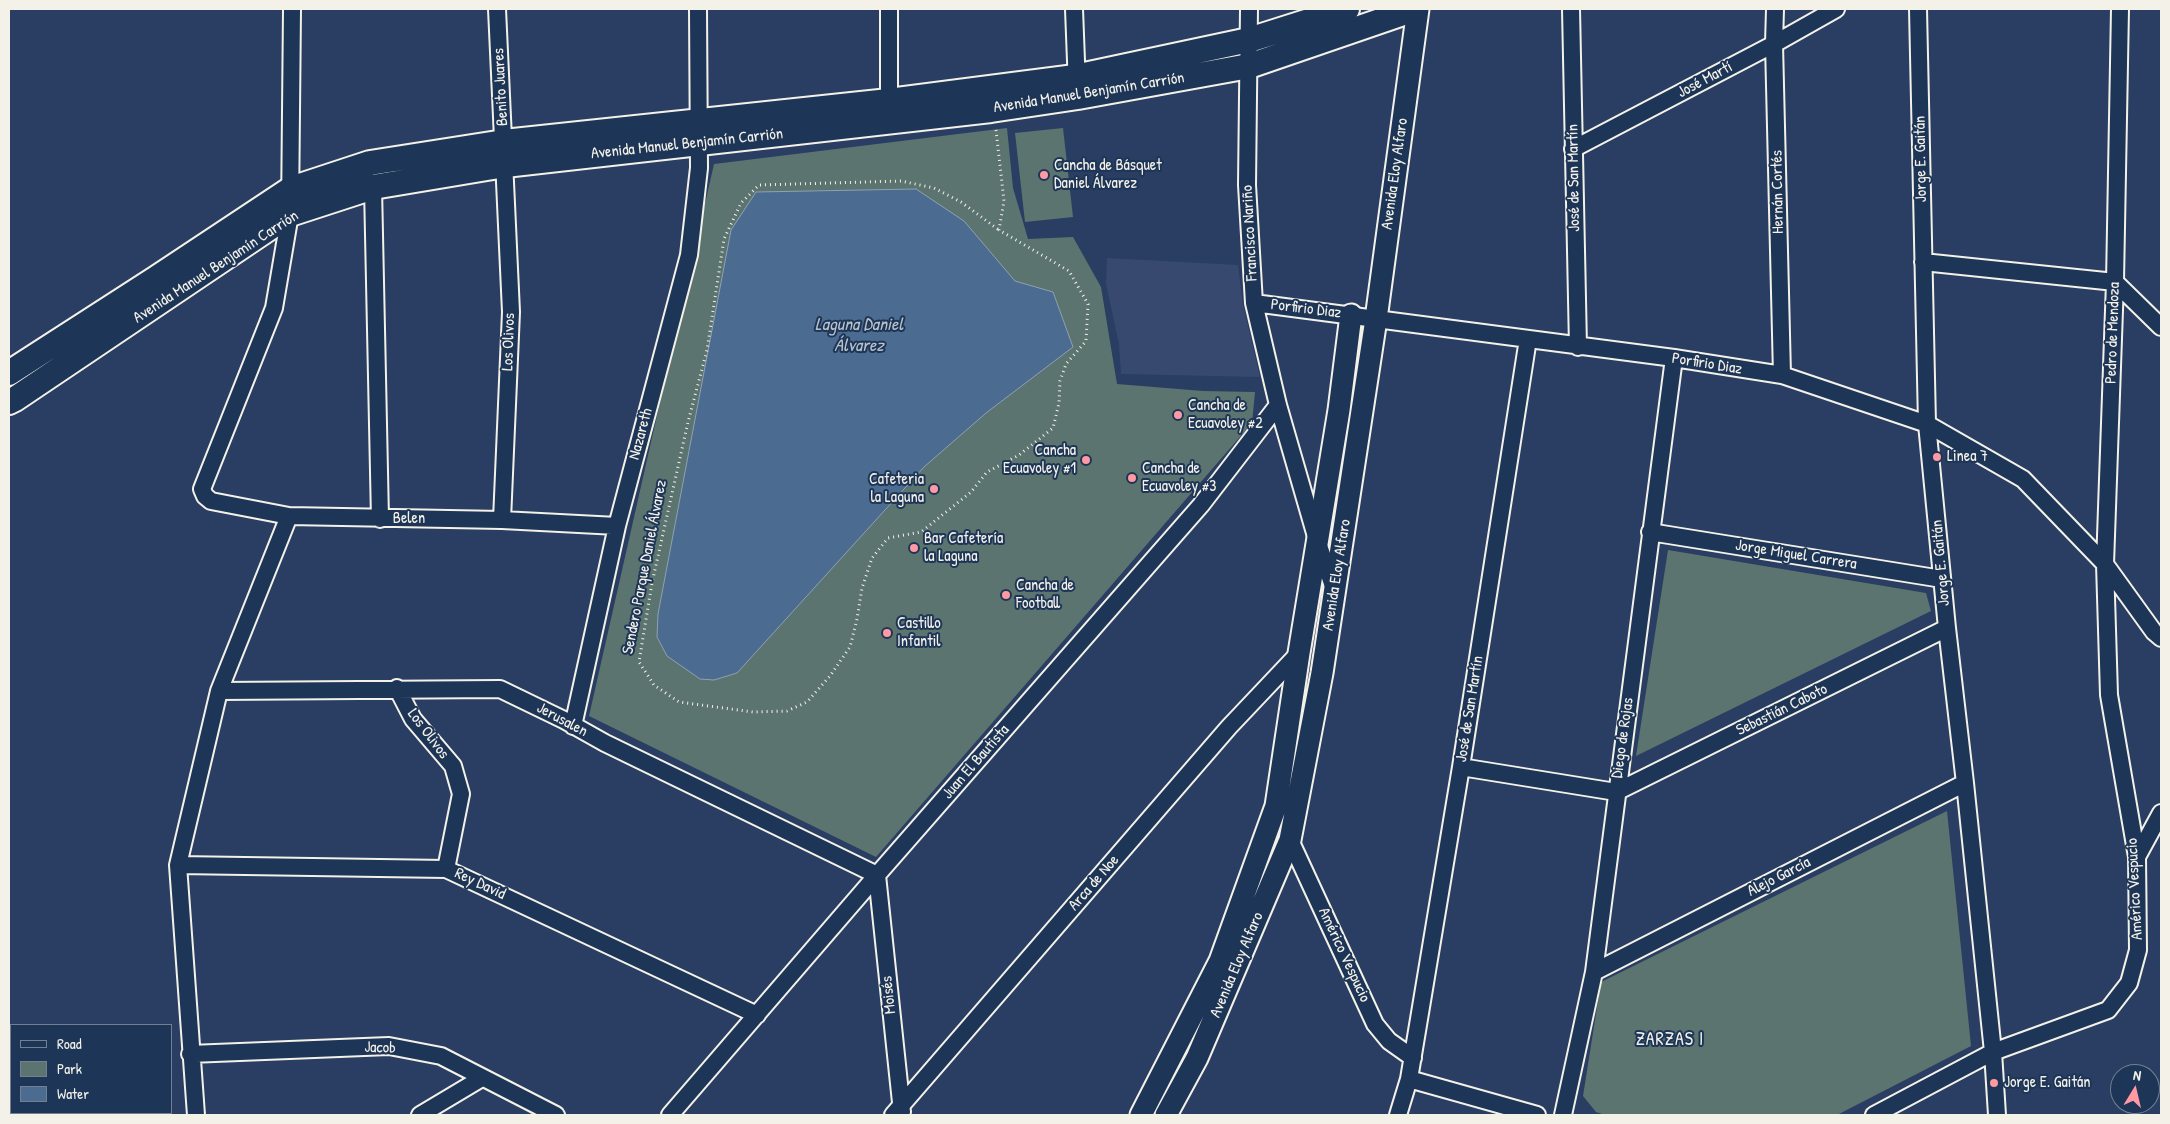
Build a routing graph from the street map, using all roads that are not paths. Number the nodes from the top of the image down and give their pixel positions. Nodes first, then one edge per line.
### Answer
1 (292, 9) edge
2 (497, 9) edge
3 (698, 9) edge
4 (888, 9) edge
5 (1074, 9) edge
6 (1249, 9) edge
7 (1347, 9) edge
8 (1416, 9) edge
9 (1571, 9) edge
10 (1775, 9) edge
11 (1836, 9) edge
12 (1918, 9) edge
13 (2120, 9) edge
14 (1249, 40) junction
15 (1774, 44) junction
16 (1248, 66) junction
17 (1077, 87) junction
18 (889, 111) junction
19 (699, 131) junction
20 (1573, 149) junction
21 (504, 154) junction
22 (373, 187) junction
23 (291, 189) junction
24 (290, 214) junction
25 (1923, 262) junction
26 (2115, 282) junction
27 (1254, 303) junction
28 (1351, 315) junction
29 (1376, 319) junction
30 (2161, 326) edge
31 (1528, 340) junction
32 (1578, 347) junction
33 (1674, 358) junction
34 (9, 373) edge
35 (1782, 375) junction
36 (9, 402) edge
37 (1278, 405) junction
38 (1927, 424) junction
39 (289, 516) junction
40 (380, 519) junction
41 (502, 520) junction
42 (617, 526) junction
43 (1650, 532) junction
44 (1317, 540) junction
45 (2105, 564) junction
46 (1942, 579) junction
47 (1334, 589) junction
48 (1947, 628) junction
49 (2161, 638) edge
50 (1299, 653) junction
51 (397, 688) junction
52 (219, 691) junction
53 (574, 726) junction
54 (1462, 767) junction
55 (1966, 783) junction
56 (1616, 792) junction
57 (2161, 813) edge
58 (1290, 840) junction
59 (2137, 857) junction
60 (178, 865) junction
61 (446, 868) junction
62 (877, 875) junction
63 (1594, 972) junction
64 (757, 1015) junction
65 (1993, 1052) junction
66 (190, 1054) junction
67 (1413, 1058) junction
68 (482, 1078) junction
69 (1409, 1079) junction
70 (899, 1112) edge
71 (196, 1115) edge
72 (420, 1115) edge
73 (556, 1115) edge
74 (670, 1115) edge
75 (1141, 1115) edge
76 (1166, 1115) edge
77 (1398, 1115) edge
78 (1537, 1115) edge
79 (1563, 1115) edge
80 (1874, 1115) edge
81 (1997, 1115) edge

1 - 23 street
2 - 21 street, Benito Juares
3 - 19 street, Nazareth
4 - 18 street
5 - 17 street
6 - 14 street, Francisco Nariño
7 - 14 main road, Avenida Manuel Benjamín Carrión
8 - 16 main road, Avenida Manuel Benjamín Carrión
8 - 29 street, Avenida Eloy Alfaro
9 - 20 street, José de San Martín
10 - 15 street, Hernán Cortés
11 - 15 street, José Martí
12 - 25 street, Jorge E. Gaitán
13 - 26 street, Pedro de Mendoza
14 - 16 street, Francisco Nariño
14 - 17 main road, Avenida Manuel Benjamín Carrión
15 - 20 street, José Martí
15 - 35 street, Hernán Cortés
16 - 17 main road, Avenida Manuel Benjamín Carrión
16 - 27 street, Francisco Nariño
17 - 18 main road, Avenida Manuel Benjamín Carrión
17 - 18 main road, Avenida Manuel Benjamín Carrión
18 - 19 main road, Avenida Manuel Benjamín Carrión
19 - 21 main road, Avenida Manuel Benjamín Carrión
19 - 42 street, Nazareth
20 - 32 street, José de San Martín
21 - 22 main road, Avenida Manuel Benjamín Carrión
21 - 23 main road, Avenida Manuel Benjamín Carrión
21 - 41 street, Los Olivos
22 - 24 main road, Avenida Manuel Benjamín Carrión
22 - 40 street
23 - 24 street
23 - 34 main road, Avenida Manuel Benjamín Carrión
24 - 36 main road, Avenida Manuel Benjamín Carrión
24 - 39 street, Belen
25 - 26 street
25 - 38 street, Jorge E. Gaitán
26 - 30 street
26 - 45 street, Pedro de Mendoza
27 - 28 street, Porfirio Diaz
27 - 37 street, Francisco Nariño
28 - 29 street, Porfirio Diaz
28 - 44 street, Avenida Eloy Alfaro
29 - 31 street, Porfirio Diaz
29 - 47 street, Avenida Eloy Alfaro
31 - 32 street, Porfirio Diaz
31 - 54 street, José de San Martín
32 - 33 street, Porfirio Diaz
33 - 35 street, Porfirio Diaz
33 - 43 street, Diego de Rojas
35 - 38 street, Porfirio Diaz
37 - 44 street, Francisco Nariño
37 - 62 street, Juan El Bautista
38 - 45 street, Porfirio Diaz
38 - 46 street, Jorge E. Gaitán
39 - 40 street, Belen
39 - 52 street
40 - 41 street, Belen
41 - 42 street, Belen
42 - 53 street, Nazareth
43 - 46 street, Jorge Miguel Carrera
43 - 56 street, Diego de Rojas
44 - 47 street, Francisco Nariño
44 - 50 street, Avenida Eloy Alfaro
45 - 49 street
45 - 59 street, Américo Vespucio
46 - 48 street, Jorge E. Gaitán
47 - 58 street, Avenida Eloy Alfaro
48 - 55 street, Jorge E. Gaitán
48 - 56 street, Sebastián Caboto
50 - 70 street, Arca de Noe
50 - 75 street, Avenida Eloy Alfaro
51 - 52 street, Jerusalen
51 - 53 street, Jerusalen
51 - 61 street, Los Olivos
52 - 60 street
53 - 62 street, Jerusalen
54 - 56 street
54 - 67 street, José de San Martín
55 - 63 street, Alejo García
55 - 65 street, Jorge E. Gaitán
56 - 63 street, Diego de Rojas
57 - 59 street
58 - 67 street, Américo Vespucio
58 - 76 street, Avenida Eloy Alfaro
59 - 65 street, Américo Vespucio
60 - 61 street, Rey David
60 - 66 street
61 - 64 street, Rey David
62 - 64 street, Juan El Bautista
62 - 70 street, Moisés
63 - 79 street, Diego de Rojas
64 - 74 street, Juan El Bautista
65 - 80 street, Américo Vespucio
65 - 81 street, Jorge E. Gaitán
66 - 68 street, Jacob
66 - 71 street
67 - 69 street, José de San Martín
68 - 72 street
68 - 73 street, Jacob
69 - 77 street, José de San Martín
69 - 78 street

